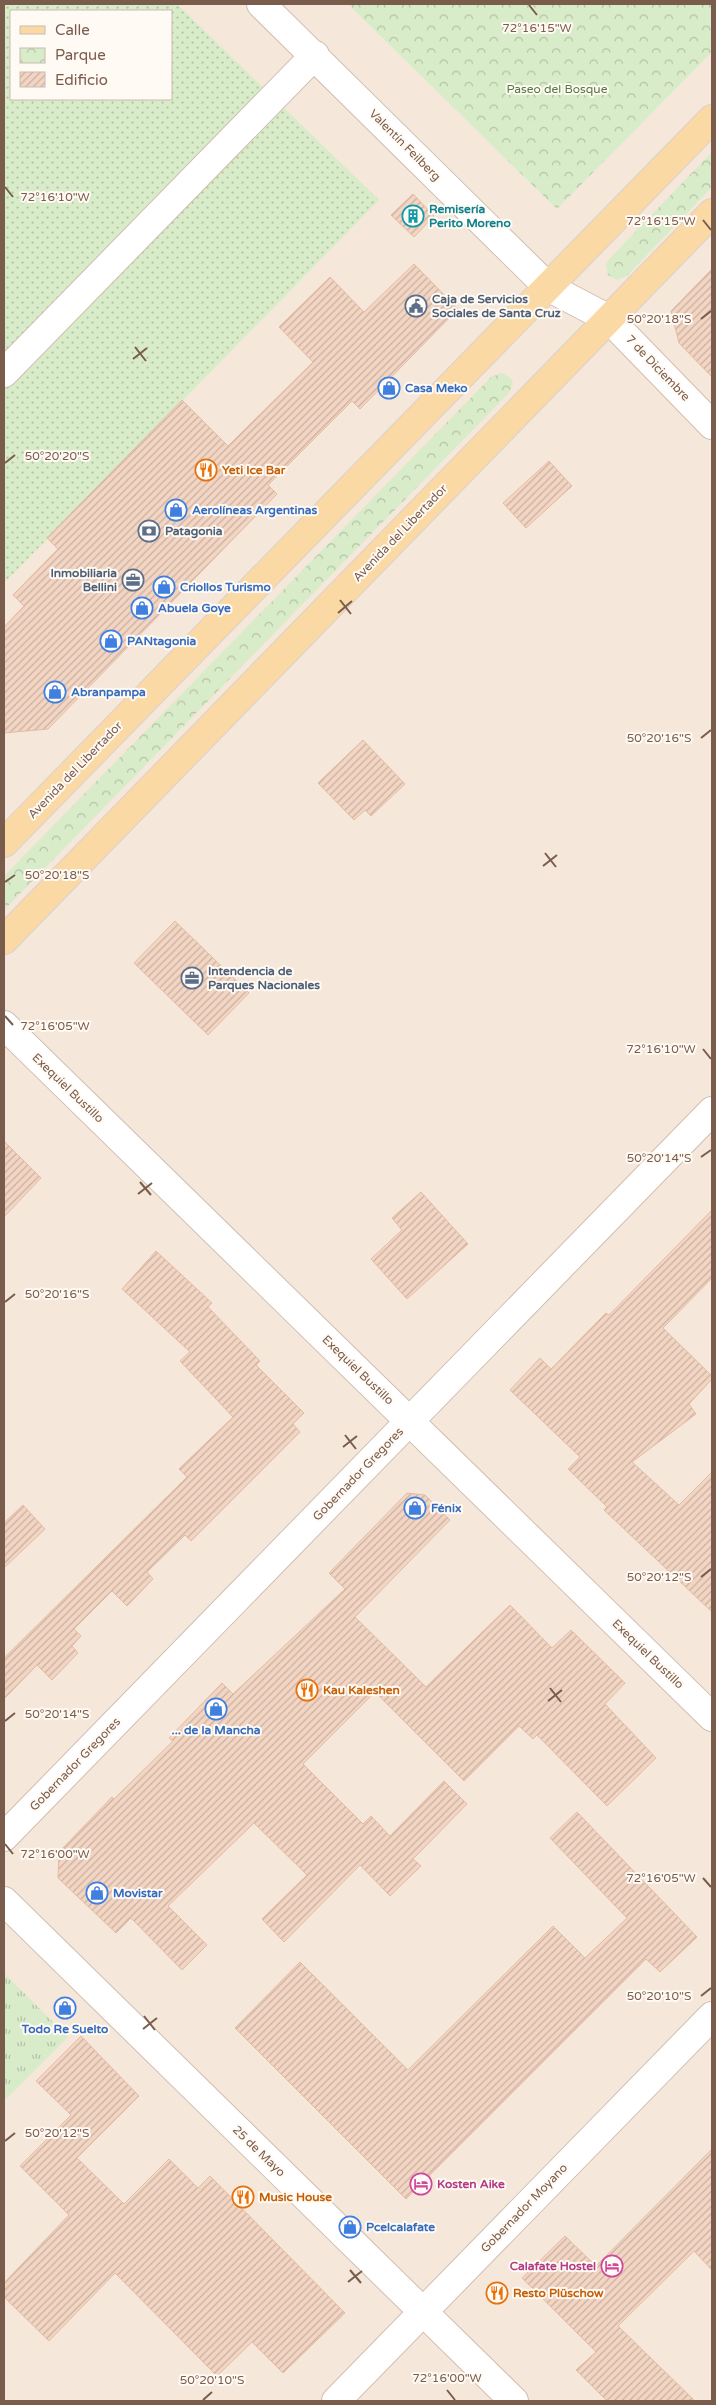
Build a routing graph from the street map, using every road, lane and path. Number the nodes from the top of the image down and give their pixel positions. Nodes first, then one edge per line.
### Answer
1 (261, 4) edge
2 (315, 55) junction
3 (712, 119) edge
4 (712, 213) edge
5 (548, 287) junction
6 (609, 319) junction
7 (4, 372) edge
8 (712, 425) edge
9 (4, 843) edge
10 (4, 940) edge
11 (4, 1025) edge
12 (712, 1111) edge
13 (410, 1421) junction
14 (712, 1716) edge
15 (4, 1837) edge
16 (4, 1901) edge
17 (712, 2016) edge
18 (423, 2312) junction
19 (336, 2401) edge
20 (514, 2401) edge

1 - 2 street, Valentín Feilberg
2 - 5 street, Valentín Feilberg
2 - 7 street
3 - 5 main road, Avenida del Libertador
4 - 6 main road, Avenida del Libertador
5 - 6 street, 7 de Diciembre
5 - 9 main road, Avenida del Libertador
6 - 8 street, 7 de Diciembre
6 - 10 main road, Avenida del Libertador
11 - 13 street, Exequiel Bustillo
12 - 13 street, Gobernador Gregores
13 - 14 street, Exequiel Bustillo
13 - 15 street, Gobernador Gregores
16 - 18 street, 25 de Mayo
17 - 18 street, Gobernador Moyano
18 - 19 street, Gobernador Moyano
18 - 20 street, 25 de Mayo

